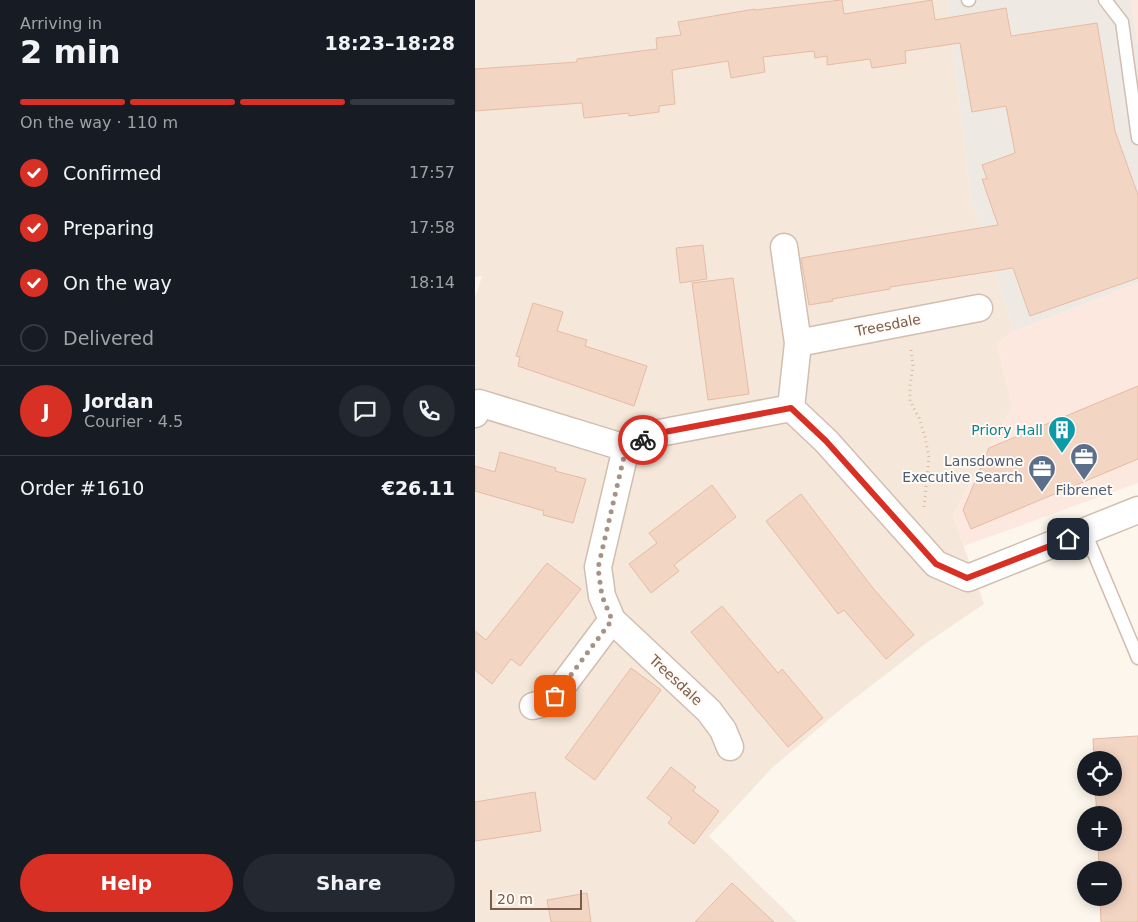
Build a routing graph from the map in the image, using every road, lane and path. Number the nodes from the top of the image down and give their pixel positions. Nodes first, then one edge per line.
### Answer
1 (1105, 0) edge
2 (1138, 138) edge
3 (784, 247) dead end
4 (979, 308) dead end
5 (903, 322) junction
6 (798, 343) junction
7 (791, 408) junction
8 (475, 414) edge
9 (626, 448) junction
10 (1138, 510) edge
11 (1085, 532) junction
12 (918, 545) junction
13 (612, 620) junction
14 (1138, 658) edge
15 (533, 706) dead end
16 (730, 747) dead end

1 - 2 lane
3 - 6 street
4 - 5 street, Treesdale
5 - 6 street, Treesdale
5 - 12 path
6 - 7 street
7 - 9 street
7 - 12 street
8 - 9 street
9 - 13 street, Treesdale
10 - 11 street
11 - 12 street
11 - 14 lane
13 - 15 street
13 - 16 street, Treesdale

